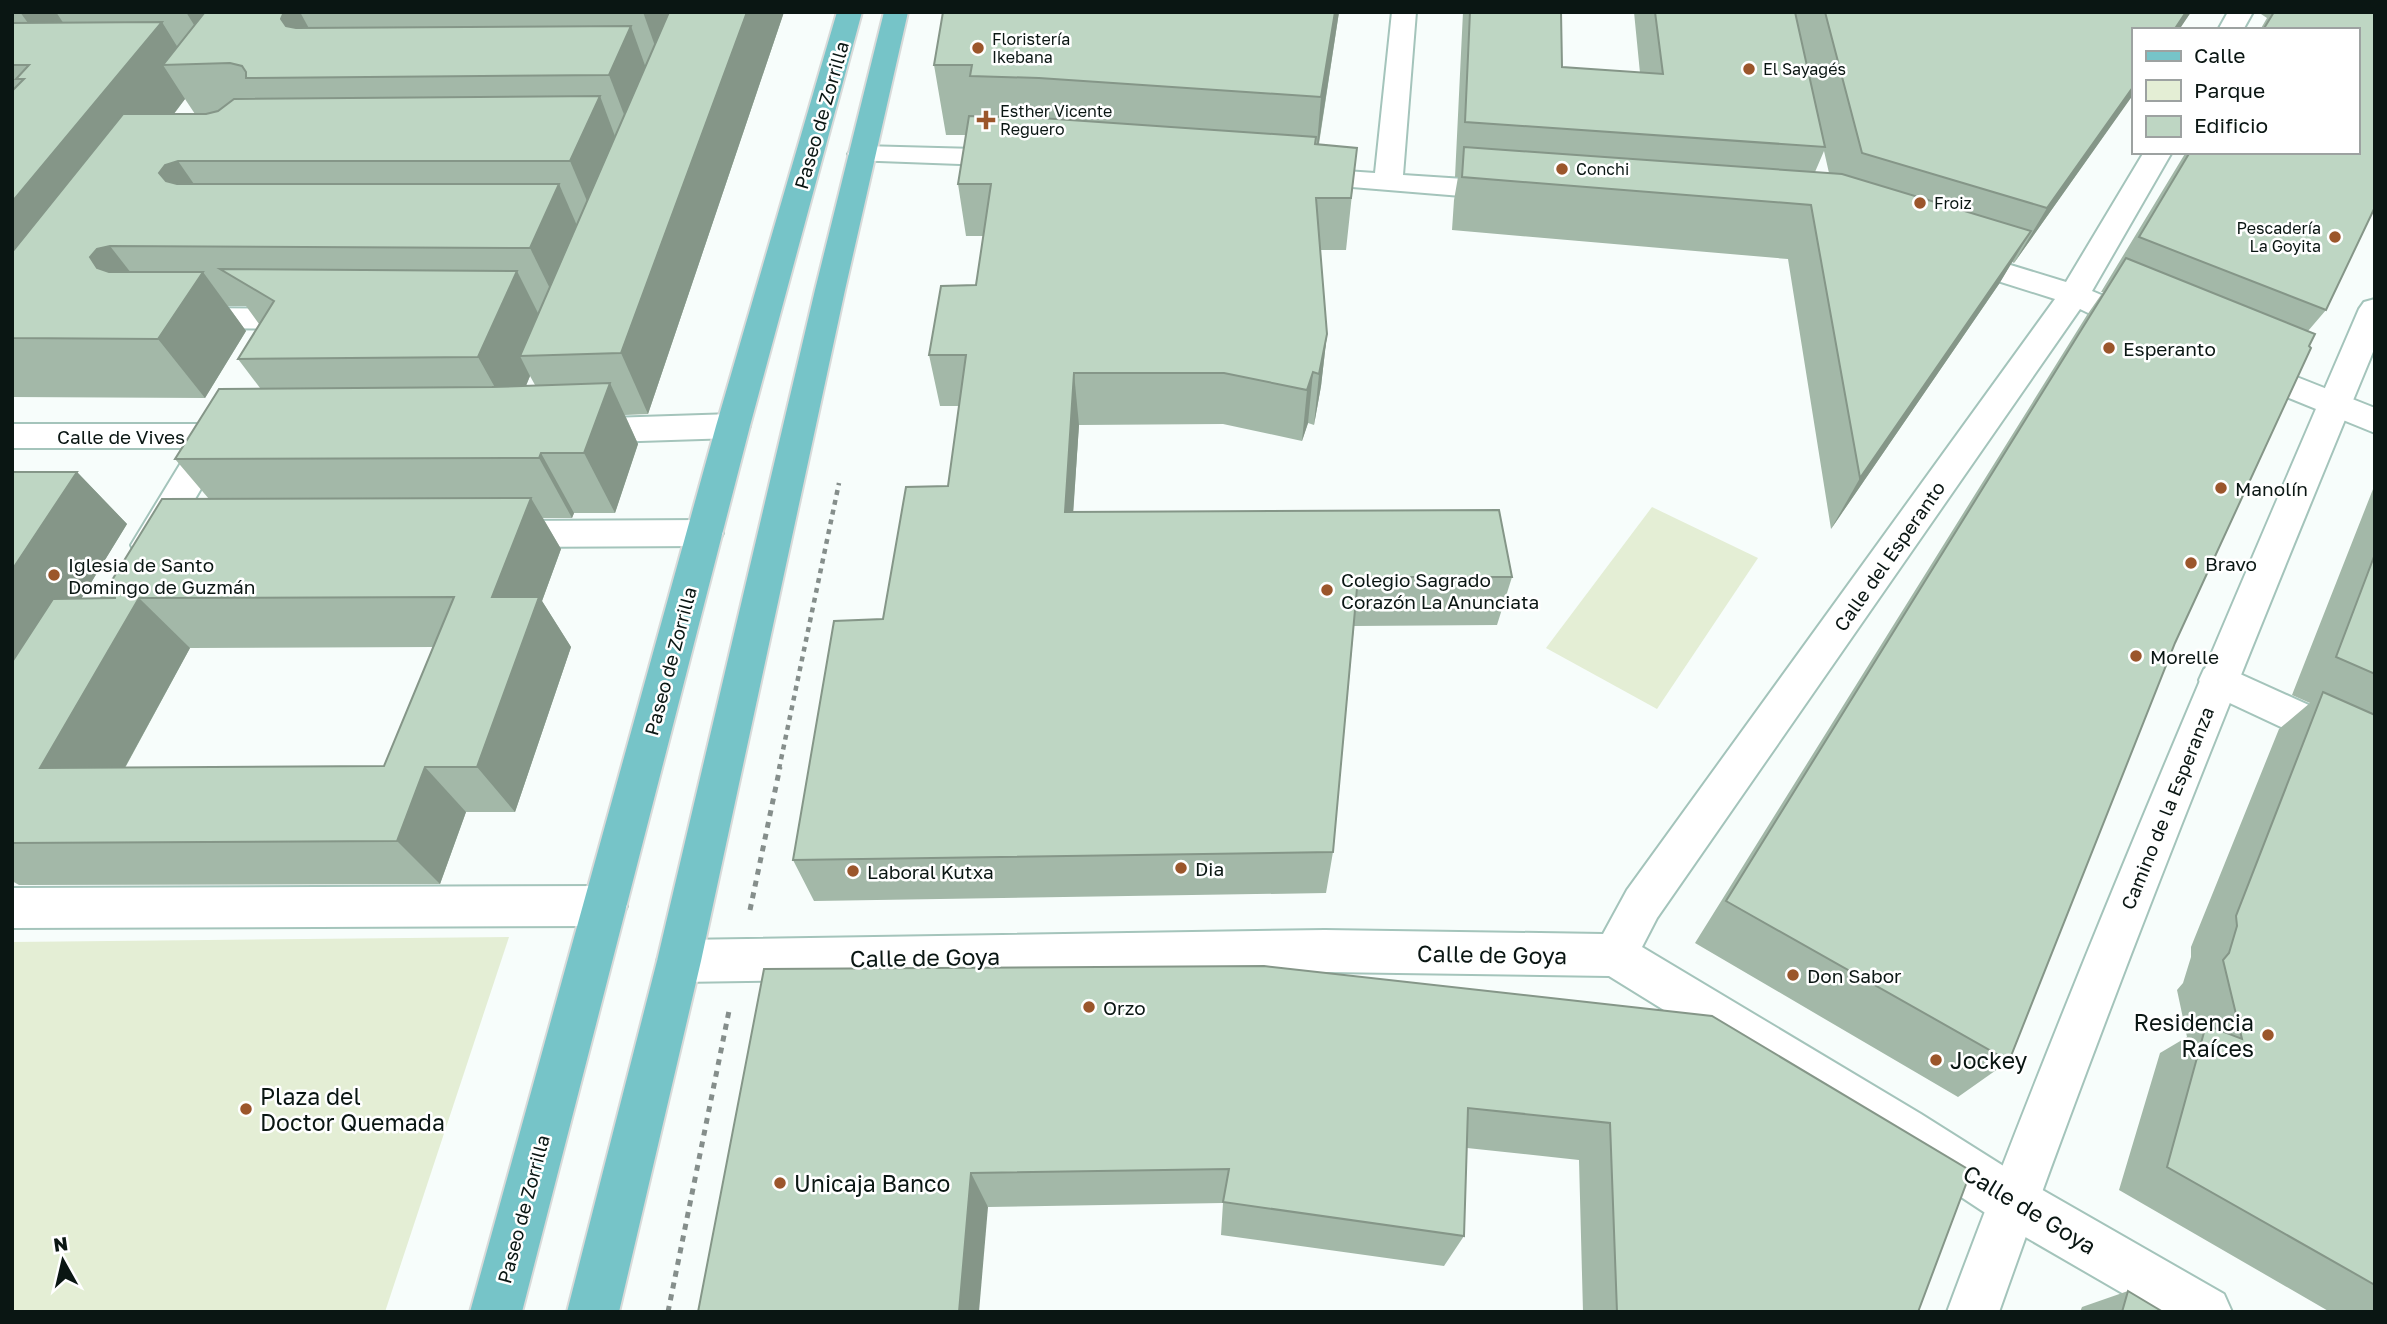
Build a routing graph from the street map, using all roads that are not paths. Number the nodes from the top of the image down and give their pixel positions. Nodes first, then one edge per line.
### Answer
1 (850, 12) edge
2 (896, 12) edge
3 (1404, 12) edge
4 (2241, 12) edge
5 (2232, 28) edge
6 (862, 154) junction
7 (2157, 154) edge
8 (1046, 159) edge
9 (1279, 174) edge
10 (1388, 182) junction
11 (1537, 193) edge
12 (1928, 249) edge
13 (2074, 295) junction
14 (2375, 309) edge
15 (156, 318) edge
16 (336, 319) edge
17 (2164, 333) edge
18 (2216, 355) edge
19 (2333, 404) junction
20 (2375, 421) edge
21 (733, 426) junction
22 (554, 432) edge
23 (269, 435) edge
24 (12, 436) edge
25 (215, 436) junction
26 (705, 533) junction
27 (471, 534) edge
28 (155, 535) junction
29 (196, 535) edge
30 (134, 570) edge
31 (2218, 680) junction
32 (2375, 754) edge
33 (605, 905) junction
34 (12, 908) edge
35 (1615, 955) junction
36 (679, 961) junction
37 (2014, 1202) junction
38 (496, 1312) edge
39 (593, 1312) edge
40 (1973, 1312) edge
41 (2206, 1312) edge

1 - 21 main road, Paseo de Zorrilla
2 - 6 main road
3 - 10 street
4 - 5 street
6 - 8 street
6 - 36 main road
7 - 13 street, Calle del Esperanto
9 - 10 street
10 - 11 street
12 - 13 street
13 - 17 street
13 - 35 street, Calle del Esperanto
14 - 19 street, Camino de la Esperanza
15 - 16 street
18 - 19 street
19 - 20 street
19 - 31 street, Camino de la Esperanza
21 - 22 street
21 - 26 main road, Paseo de Zorrilla
23 - 25 street, Calle de Vives
24 - 25 street, Calle de Vives
25 - 28 street
26 - 27 street
26 - 33 main road, Paseo de Zorrilla
28 - 29 street
28 - 30 street
31 - 32 street
31 - 37 street, Camino de la Esperanza
33 - 34 street
33 - 38 main road, Paseo de Zorrilla
35 - 36 street, Calle de Goya
35 - 37 street, Calle de Goya
36 - 39 main road
37 - 40 street, Camino de la Esperanza
37 - 41 street, Calle de Goya

